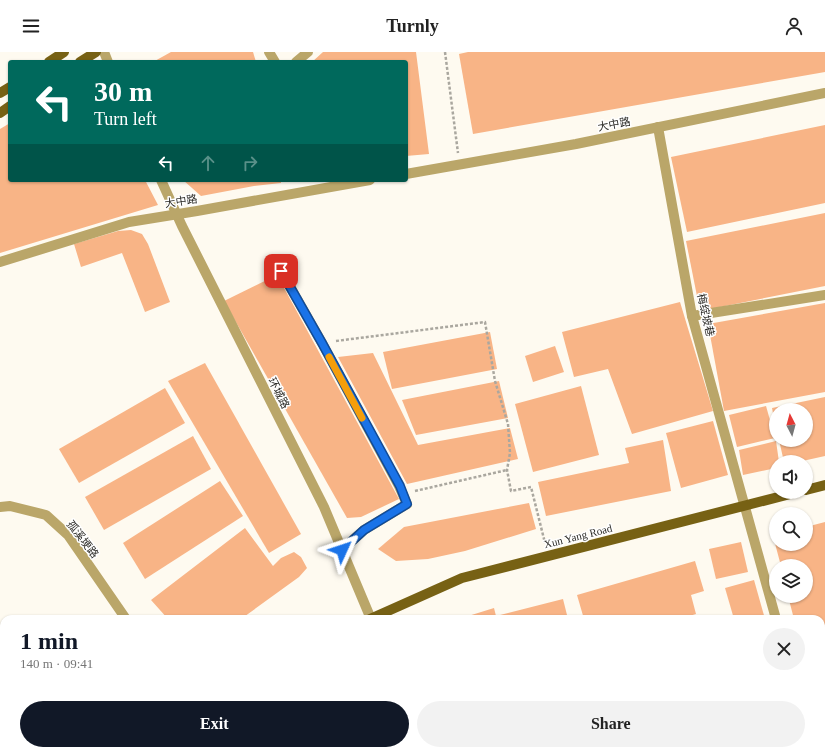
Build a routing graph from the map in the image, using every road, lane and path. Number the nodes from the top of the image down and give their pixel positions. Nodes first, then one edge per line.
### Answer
1 (64, 52) edge
2 (96, 52) edge
3 (308, 52) edge
4 (445, 52) edge
5 (52, 60) edge
6 (83, 60) edge
7 (298, 60) edge
8 (825, 93) edge
9 (658, 127) junction
10 (460, 164) junction
11 (408, 174) edge
12 (162, 182) edge
13 (359, 182) edge
14 (176, 214) junction
15 (0, 262) edge
16 (281, 271) dead end
17 (825, 295) edge
18 (692, 316) junction
19 (322, 343) junction
20 (507, 470) junction
21 (825, 485) edge
22 (813, 488) edge
23 (403, 494) junction
24 (769, 499) edge
25 (744, 505) junction
26 (0, 507) edge
27 (342, 550) junction
28 (549, 556) junction
29 (123, 615) edge
30 (369, 615) edge
31 (380, 615) edge
32 (775, 615) edge

1 - 5 main road
2 - 6 main road
3 - 7 street
4 - 10 path
8 - 9 street, 大中路
9 - 10 street, 大中路
9 - 18 street, 梅绽坡巷
10 - 11 street, 大中路
12 - 14 street, 环城路
13 - 14 street, 大中路
14 - 15 street, 大中路
14 - 27 street, 环城路
16 - 19 street
17 - 18 street
18 - 25 street, 梅绽坡巷
19 - 20 path
19 - 23 street
20 - 23 path
20 - 28 path
21 - 22 main road
23 - 27 street
24 - 25 main road, Xun Yang Road
25 - 28 main road, Xun Yang Road
25 - 32 street, 梅绽坡巷
26 - 29 street, 孤溪埂路
27 - 30 street, 环城路
28 - 31 main road, Xun Yang Road

